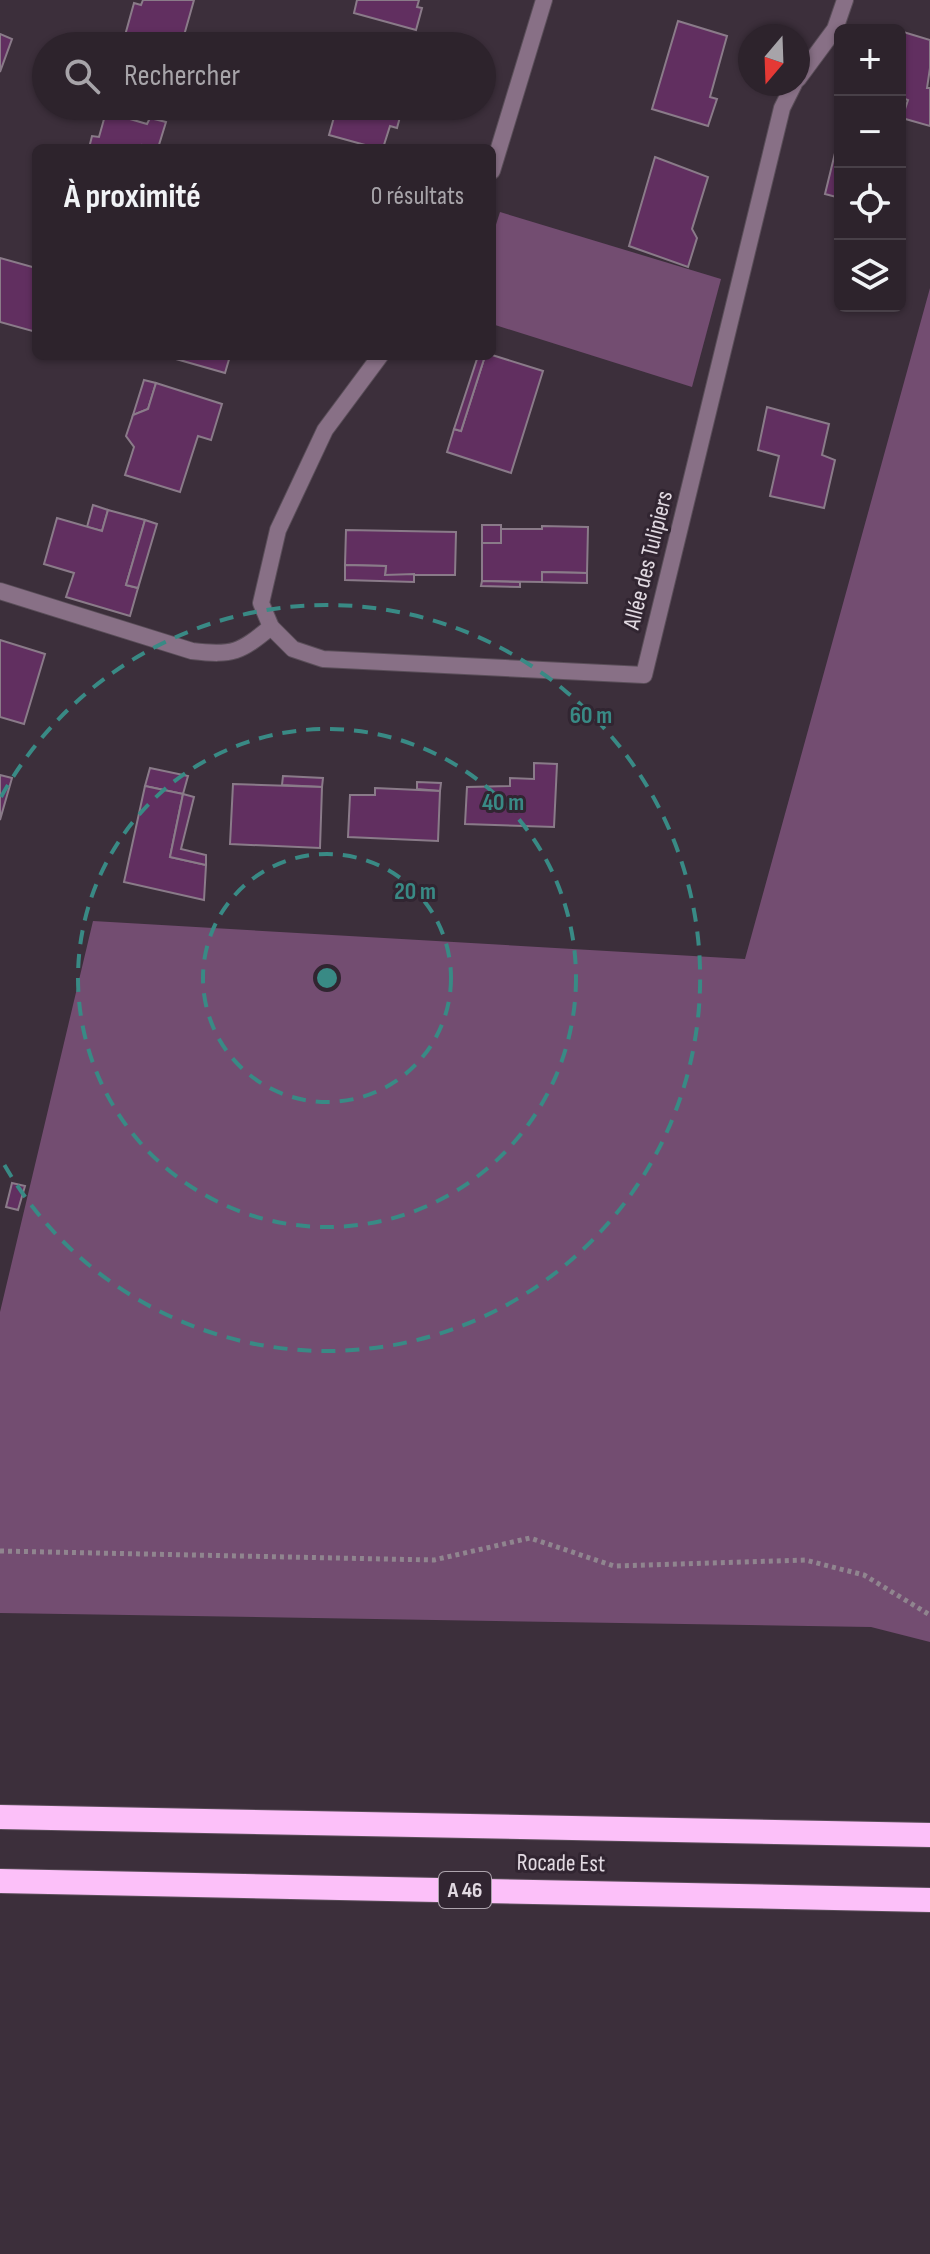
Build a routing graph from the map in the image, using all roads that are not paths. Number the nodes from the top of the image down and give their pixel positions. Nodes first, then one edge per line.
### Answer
1 (544, 0) edge
2 (845, 0) edge
3 (810, 63) edge
4 (788, 96) edge
5 (496, 158) edge
6 (377, 360) edge
7 (0, 591) edge
8 (271, 627) junction
9 (0, 1817) edge
10 (930, 1835) edge
11 (0, 1881) edge
12 (930, 1900) edge

1 - 5 street
2 - 3 street
4 - 8 street, Allée des Tulipiers
6 - 8 street
7 - 8 street
9 - 10 highway, Rocade Est
11 - 12 highway, Rocade Est / A 46

